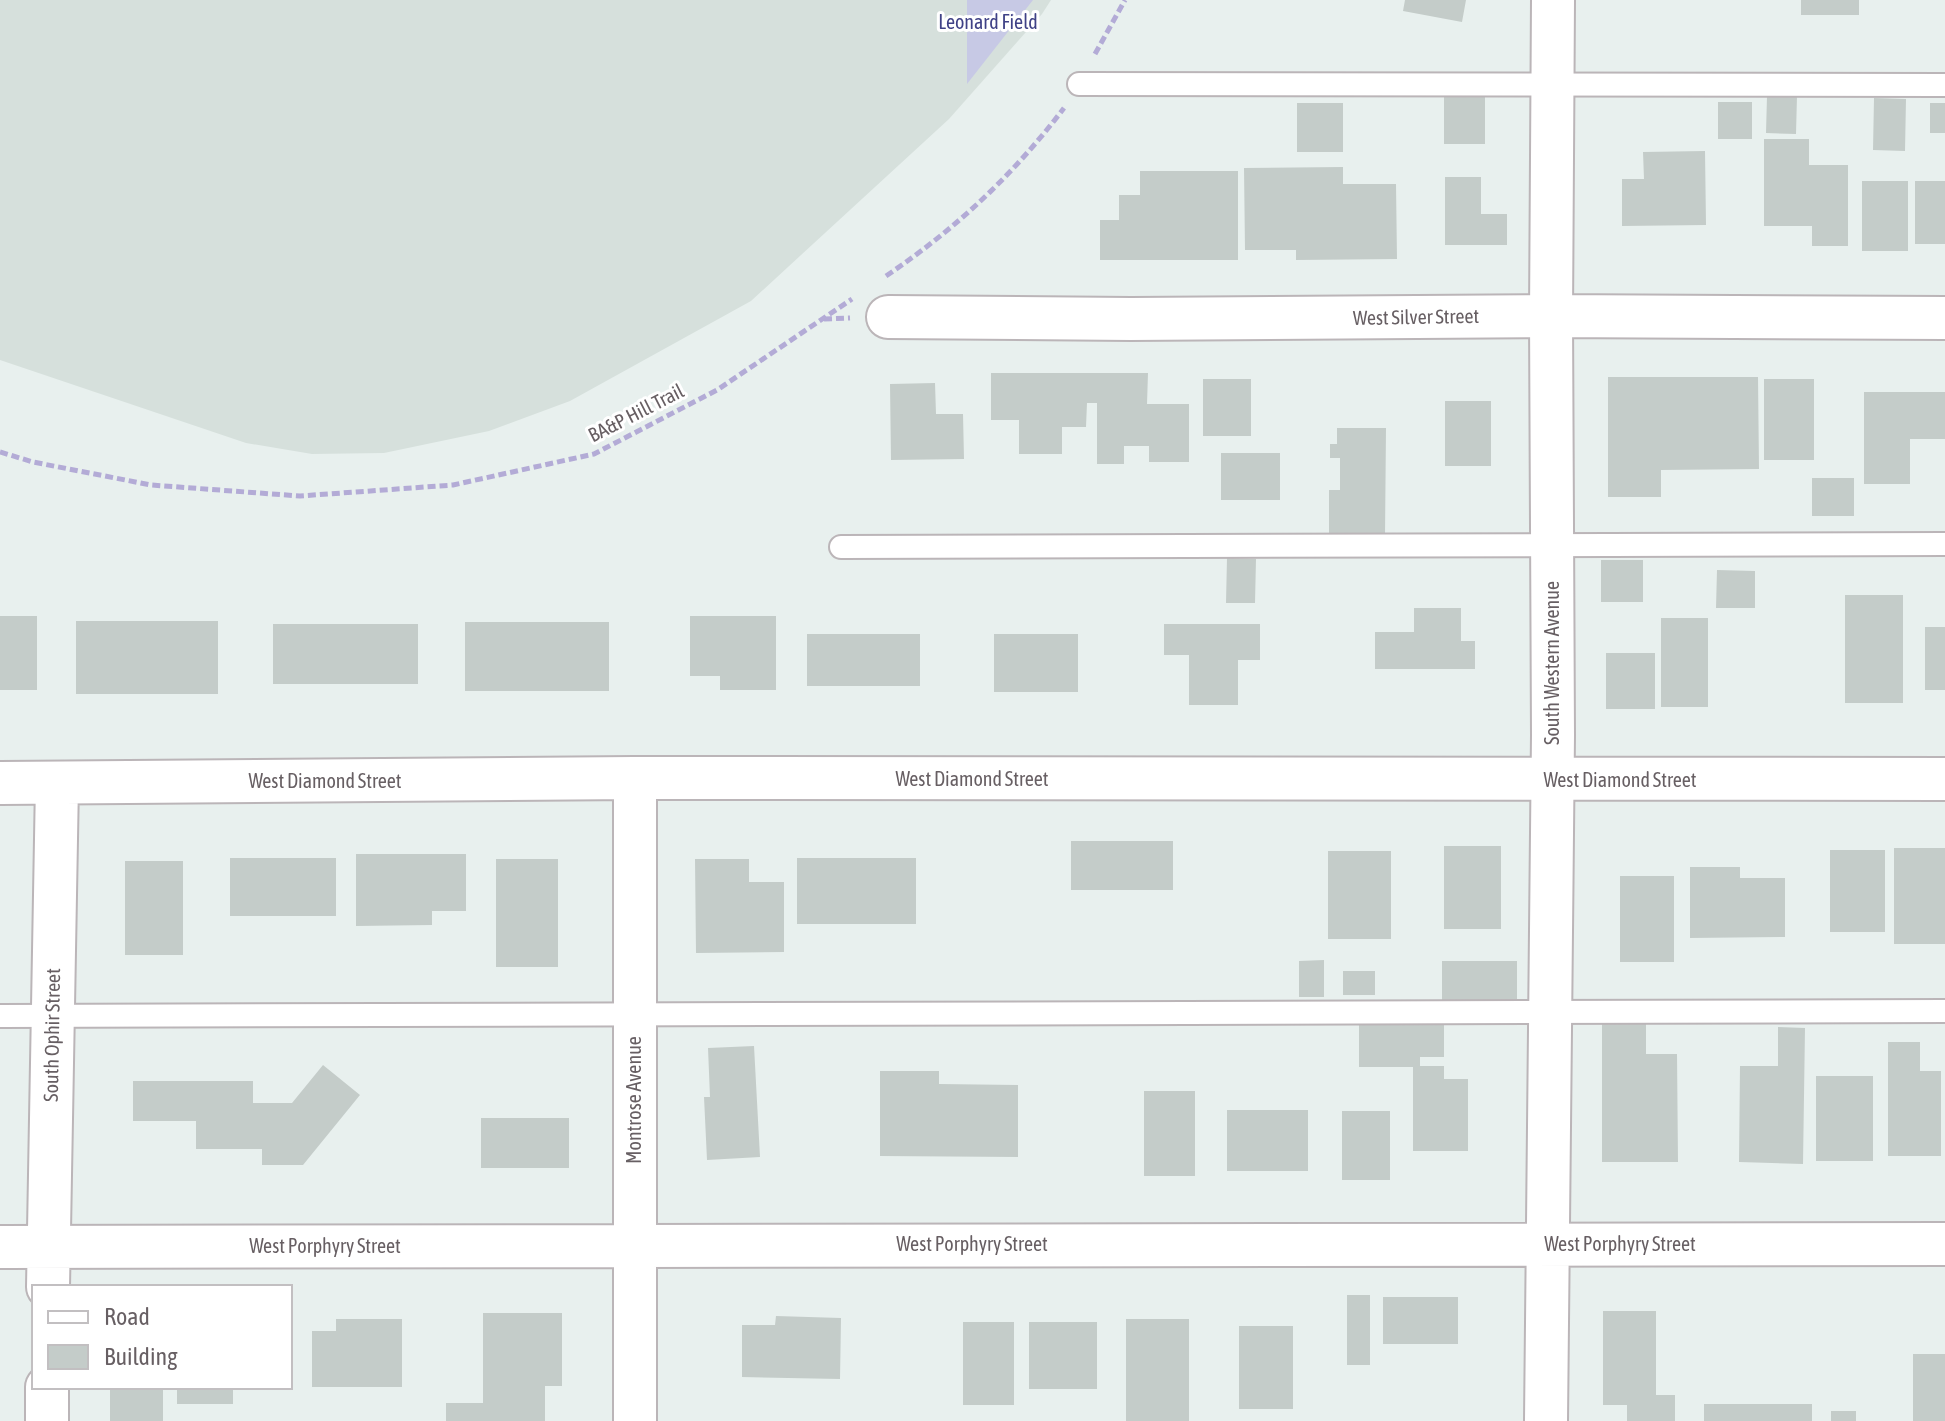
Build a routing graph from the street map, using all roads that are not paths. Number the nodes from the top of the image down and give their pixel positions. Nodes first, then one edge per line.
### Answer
1 (1553, 0) edge
2 (1079, 84) road end
3 (1945, 85) edge
4 (1552, 86) junction
5 (876, 297) road end
6 (1551, 316) junction
7 (1945, 318) edge
8 (1552, 544) junction
9 (1945, 544) edge
10 (841, 547) dead end
11 (635, 778) junction
12 (1945, 779) edge
13 (1552, 781) junction
14 (0, 783) edge
15 (57, 783) junction
16 (1945, 1011) edge
17 (1549, 1013) junction
18 (634, 1014) junction
19 (0, 1016) edge
20 (52, 1016) junction
21 (1546, 1243) junction
22 (1945, 1244) edge
23 (634, 1245) junction
24 (0, 1247) edge
25 (48, 1267) edge
26 (47, 1389) edge
27 (47, 1421) edge
28 (635, 1421) edge
29 (1546, 1421) edge

1 - 4 street, South Western Avenue
2 - 4 lane
3 - 4 lane
4 - 6 street, South Western Avenue
5 - 6 street, West Silver Street
6 - 7 street, West Silver Street
6 - 8 street, South Western Avenue
8 - 9 lane
8 - 10 lane
8 - 13 street, South Western Avenue
11 - 13 street, West Diamond Street
11 - 15 street, West Diamond Street
11 - 18 street, Montrose Avenue
12 - 13 street, West Diamond Street
13 - 17 street, South Western Avenue
14 - 15 street, West Diamond Street
15 - 20 street, South Ophir Street
16 - 17 lane
17 - 18 lane
17 - 21 street, South Western Avenue
18 - 20 lane
18 - 23 street, Montrose Avenue
19 - 20 lane
20 - 25 street, South Ophir Street
21 - 22 street, West Porphyry Street
21 - 23 street, West Porphyry Street
21 - 29 street, South Western Avenue
23 - 25 street, West Porphyry Street
23 - 28 street, Montrose Avenue
24 - 25 street, West Porphyry Street
26 - 27 street

